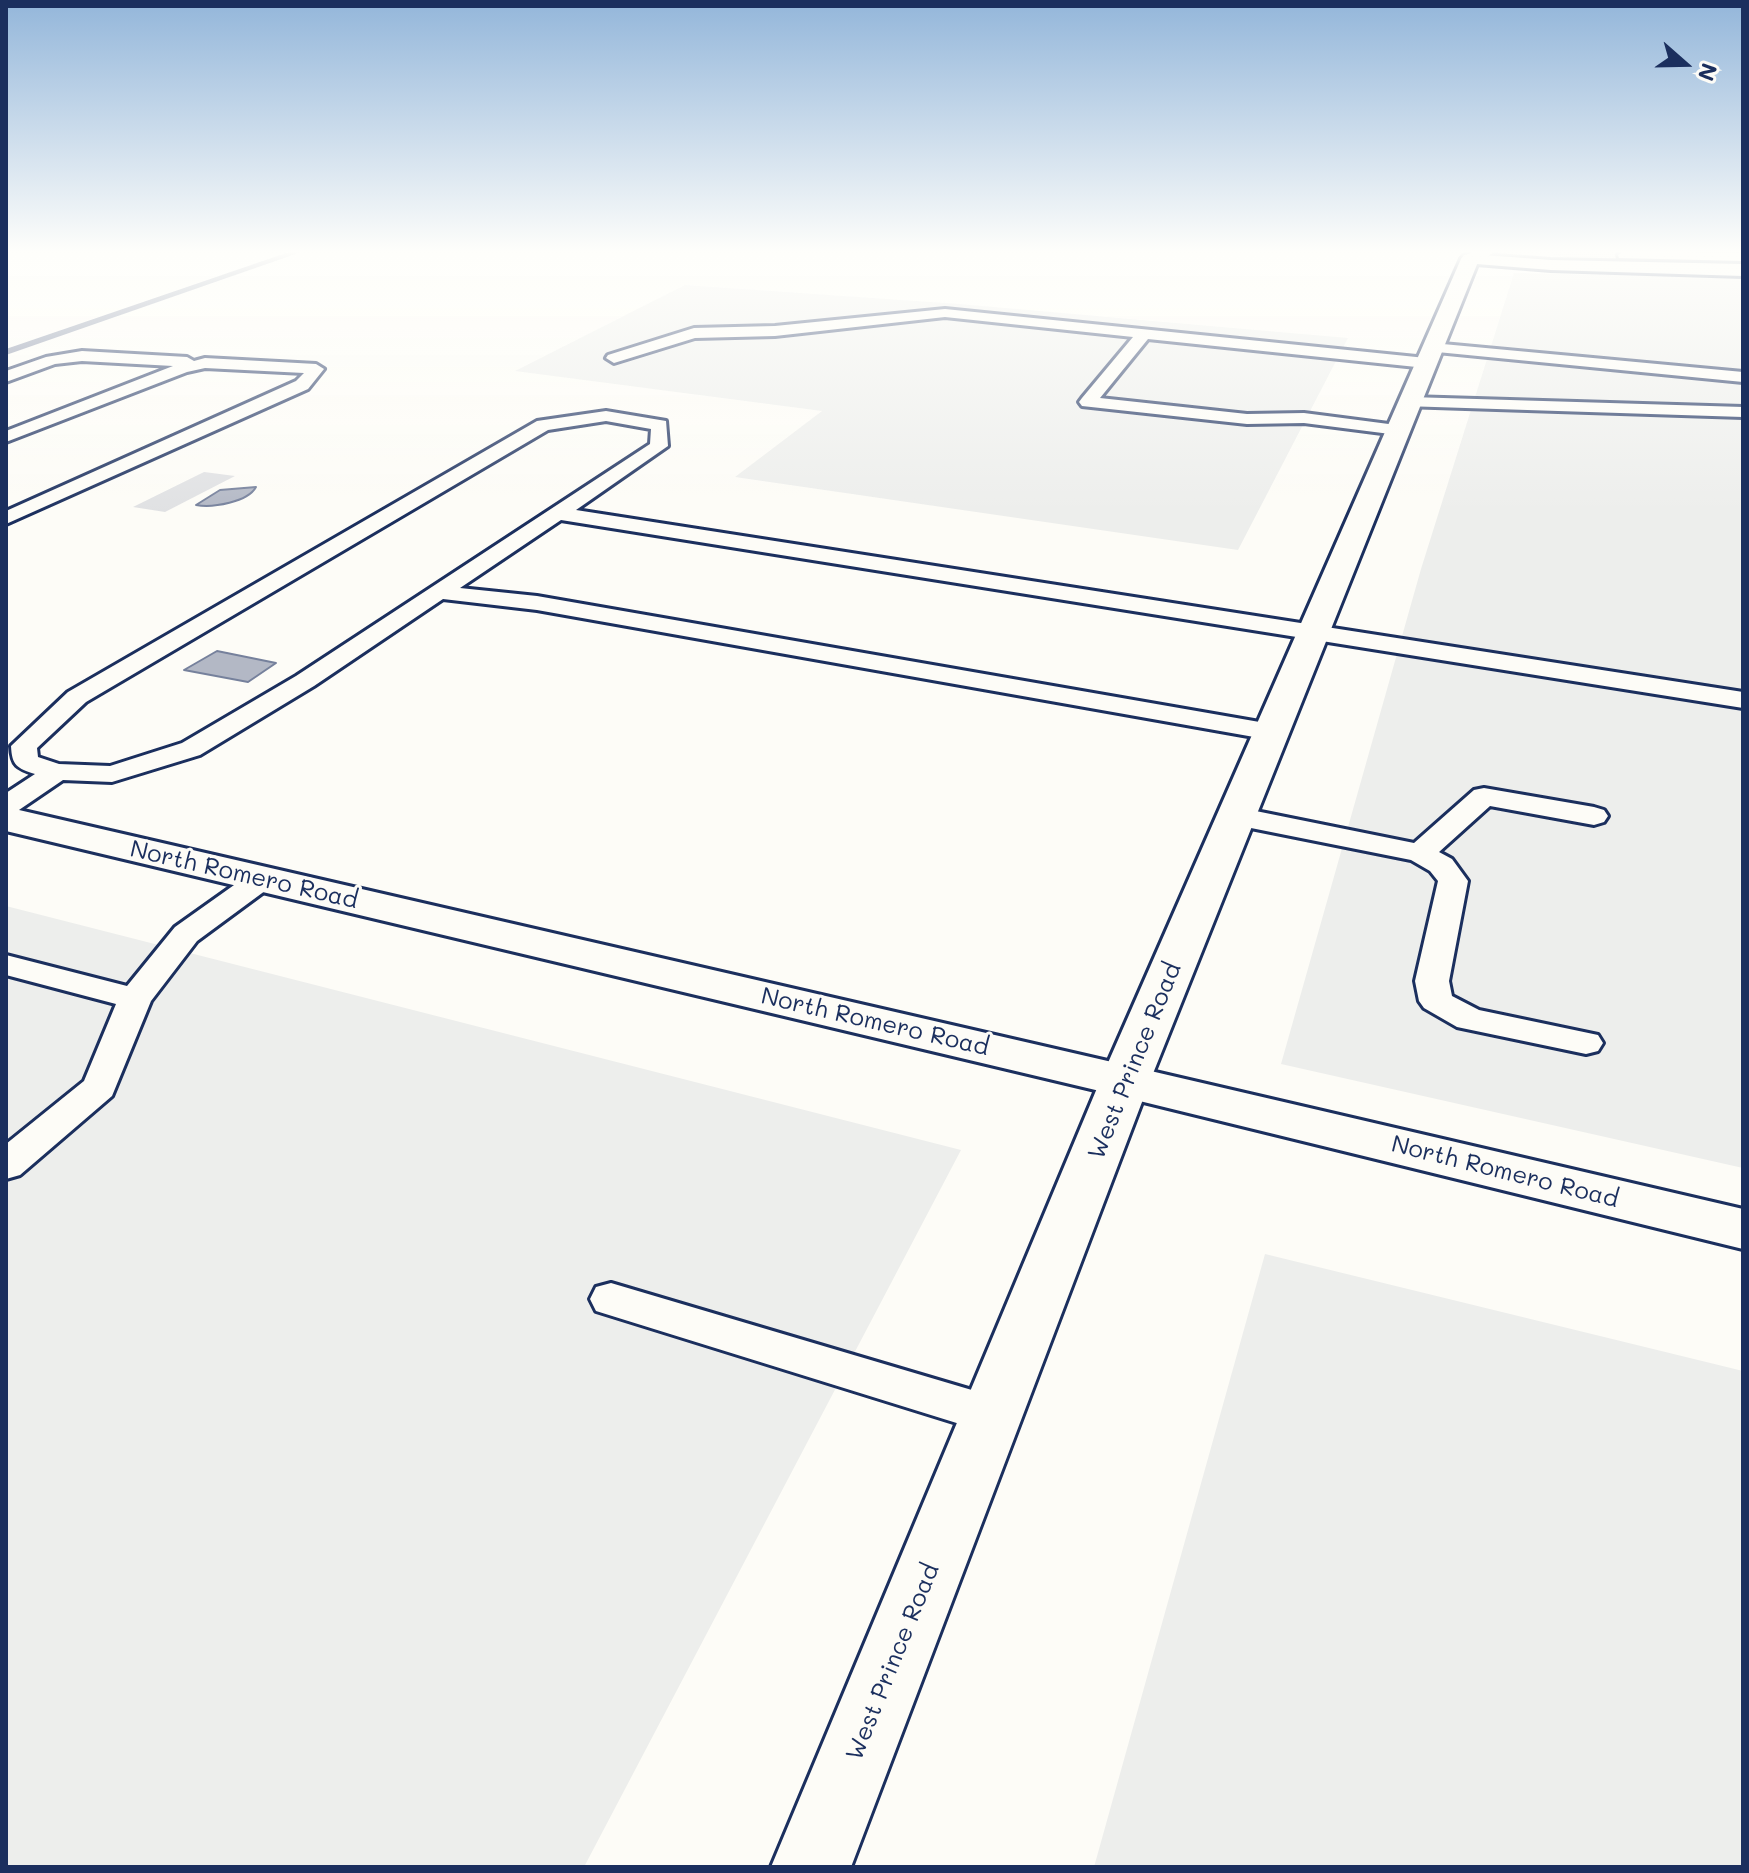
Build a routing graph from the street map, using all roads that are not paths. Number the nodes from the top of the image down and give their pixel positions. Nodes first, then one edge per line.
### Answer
1 (677, 338) edge
2 (1141, 338) edge
3 (1212, 338) edge
4 (1437, 338) edge
5 (1429, 356) junction
6 (614, 358) dead end
7 (205, 363) junction
8 (6, 377) edge
9 (1743, 377) edge
10 (1743, 412) edge
11 (1404, 416) junction
12 (6, 437) edge
13 (557, 513) junction
14 (6, 518) edge
15 (438, 592) junction
16 (1313, 631) junction
17 (1743, 700) edge
18 (1271, 732) junction
19 (57, 772) junction
20 (6, 806) edge
21 (1236, 816) junction
22 (1594, 816) dead end
23 (6, 819) edge
24 (1420, 853) junction
25 (262, 879) junction
26 (6, 965) edge
27 (135, 999) junction
28 (1586, 1043) dead end
29 (1125, 1081) junction
30 (6, 1165) edge
31 (1743, 1229) edge
32 (611, 1299) dead end
33 (992, 1415) junction
34 (811, 1867) edge

1 - 6 lane
2 - 11 lane
3 - 5 lane
4 - 5 main road, West Prince Road
5 - 9 lane
5 - 11 main road, West Prince Road
7 - 8 lane
7 - 12 lane
7 - 14 lane
10 - 11 lane
11 - 16 main road, West Prince Road
13 - 15 lane
13 - 16 lane
13 - 19 lane
15 - 18 lane
15 - 19 lane
16 - 17 lane
16 - 18 main road, West Prince Road
18 - 21 main road, West Prince Road
19 - 20 lane
21 - 24 lane
21 - 29 main road, West Prince Road
22 - 24 lane
23 - 25 main road, North Romero Road
24 - 28 lane
25 - 27 lane
25 - 29 main road, North Romero Road
26 - 27 lane
27 - 30 lane
29 - 31 main road, North Romero Road
29 - 33 main road, West Prince Road
32 - 33 lane
33 - 34 main road, West Prince Road

